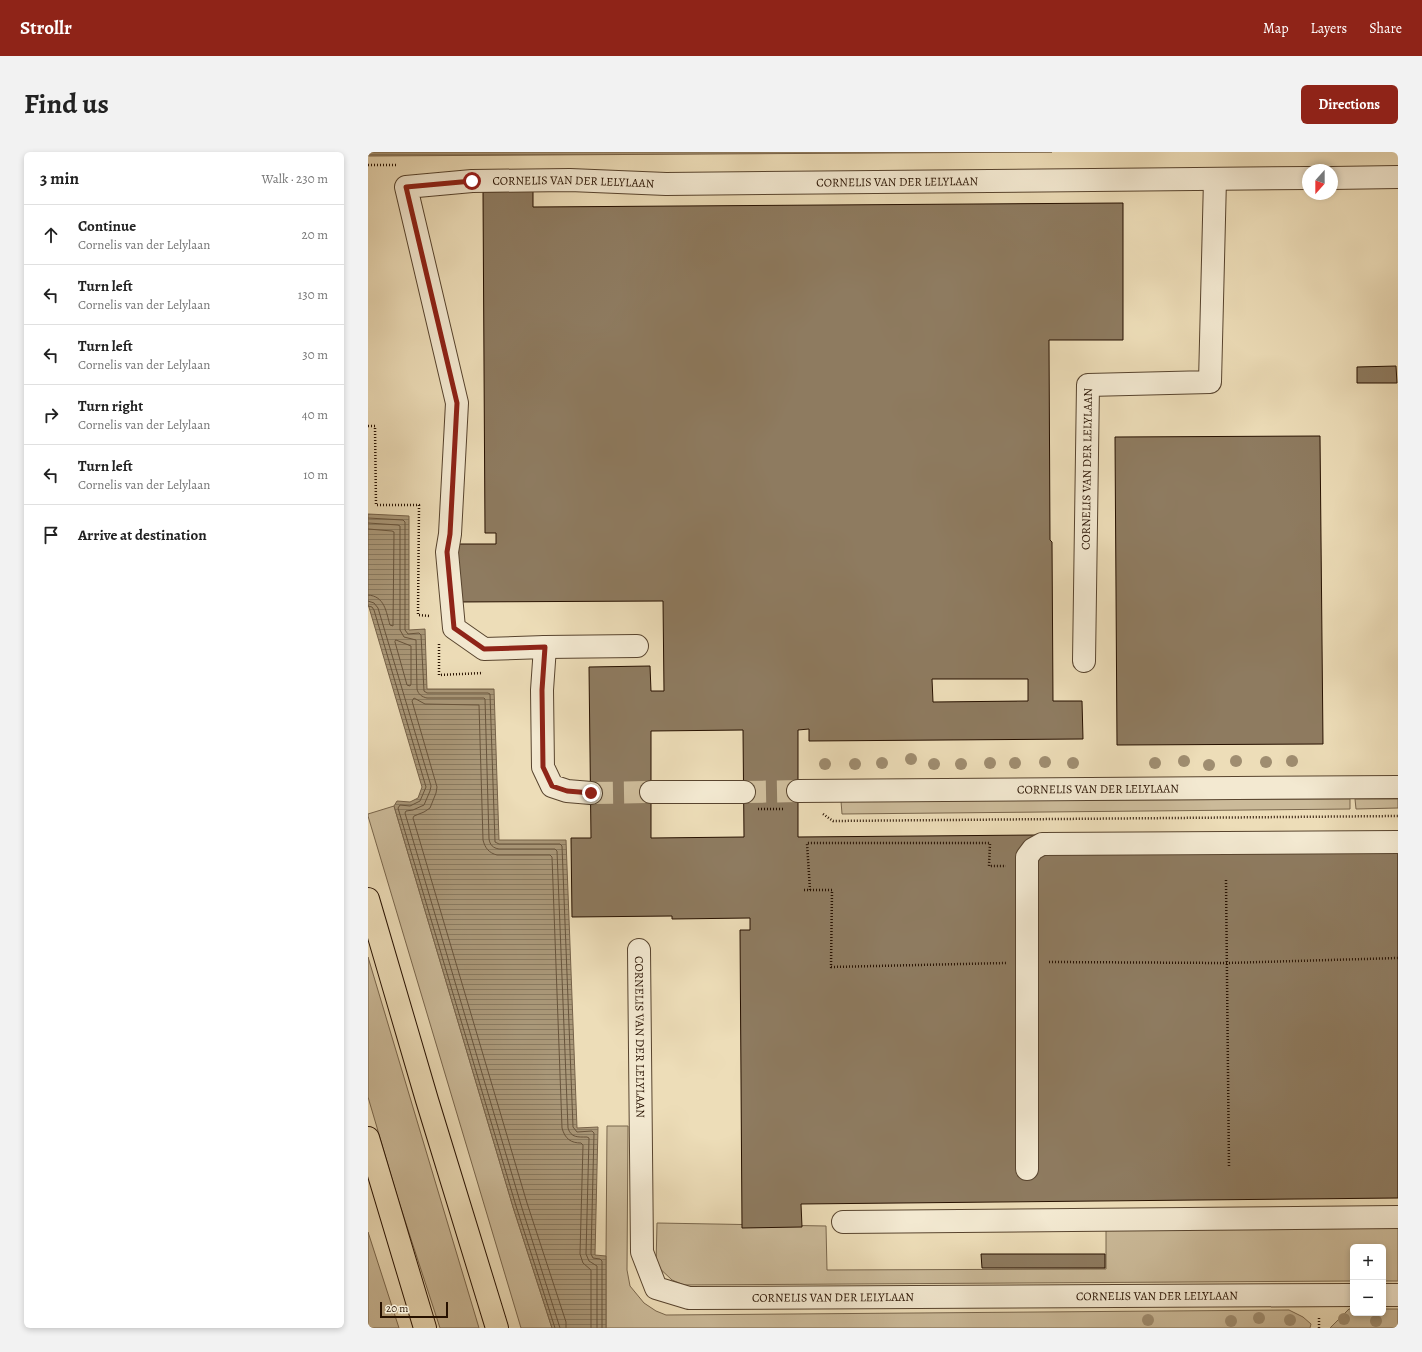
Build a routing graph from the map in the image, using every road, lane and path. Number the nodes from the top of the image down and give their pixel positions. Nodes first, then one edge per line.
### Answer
1 (1398, 177) edge
2 (1302, 178) edge
3 (1338, 178) edge
4 (1214, 179) junction
5 (368, 426) edge
6 (432, 616) dead end
7 (439, 638) dead end
8 (637, 646) dead end
9 (545, 647) junction
10 (1084, 661) dead end
11 (489, 673) dead end
12 (1398, 787) edge
13 (651, 792) tunnel mouth
14 (591, 793) tunnel mouth
15 (795, 800) joint
16 (749, 801) joint
17 (821, 813) dead end
18 (1398, 816) edge
19 (1398, 842) edge
20 (1226, 880) dead end
21 (804, 890) dead end
22 (368, 899) edge
23 (639, 950) dead end
24 (1398, 958) edge
25 (1027, 962) junction
26 (1227, 963) junction
27 (368, 1138) edge
28 (1229, 1168) dead end
29 (1027, 1169) dead end
30 (1398, 1217) edge
31 (843, 1222) dead end
32 (1350, 1295) edge
33 (1386, 1295) edge
34 (1398, 1295) edge
35 (425, 1328) edge
36 (497, 1328) edge

1 - 3 street
2 - 4 street, CORNELIS VAN DER LELYLAAN
4 - 9 street, CORNELIS VAN DER LELYLAAN
4 - 10 street, CORNELIS VAN DER LELYLAAN
5 - 6 path
7 - 11 path
8 - 9 street, CORNELIS VAN DER LELYLAAN
9 - 14 street
12 - 15 street, CORNELIS VAN DER LELYLAAN
13 - 16 street
15 - 16 path
17 - 18 path
19 - 25 street
20 - 26 path
21 - 25 path
22 - 36 highway
23 - 32 street, CORNELIS VAN DER LELYLAAN
24 - 26 path
25 - 26 path
25 - 29 street
26 - 28 path
27 - 35 highway
30 - 31 street
33 - 34 street

